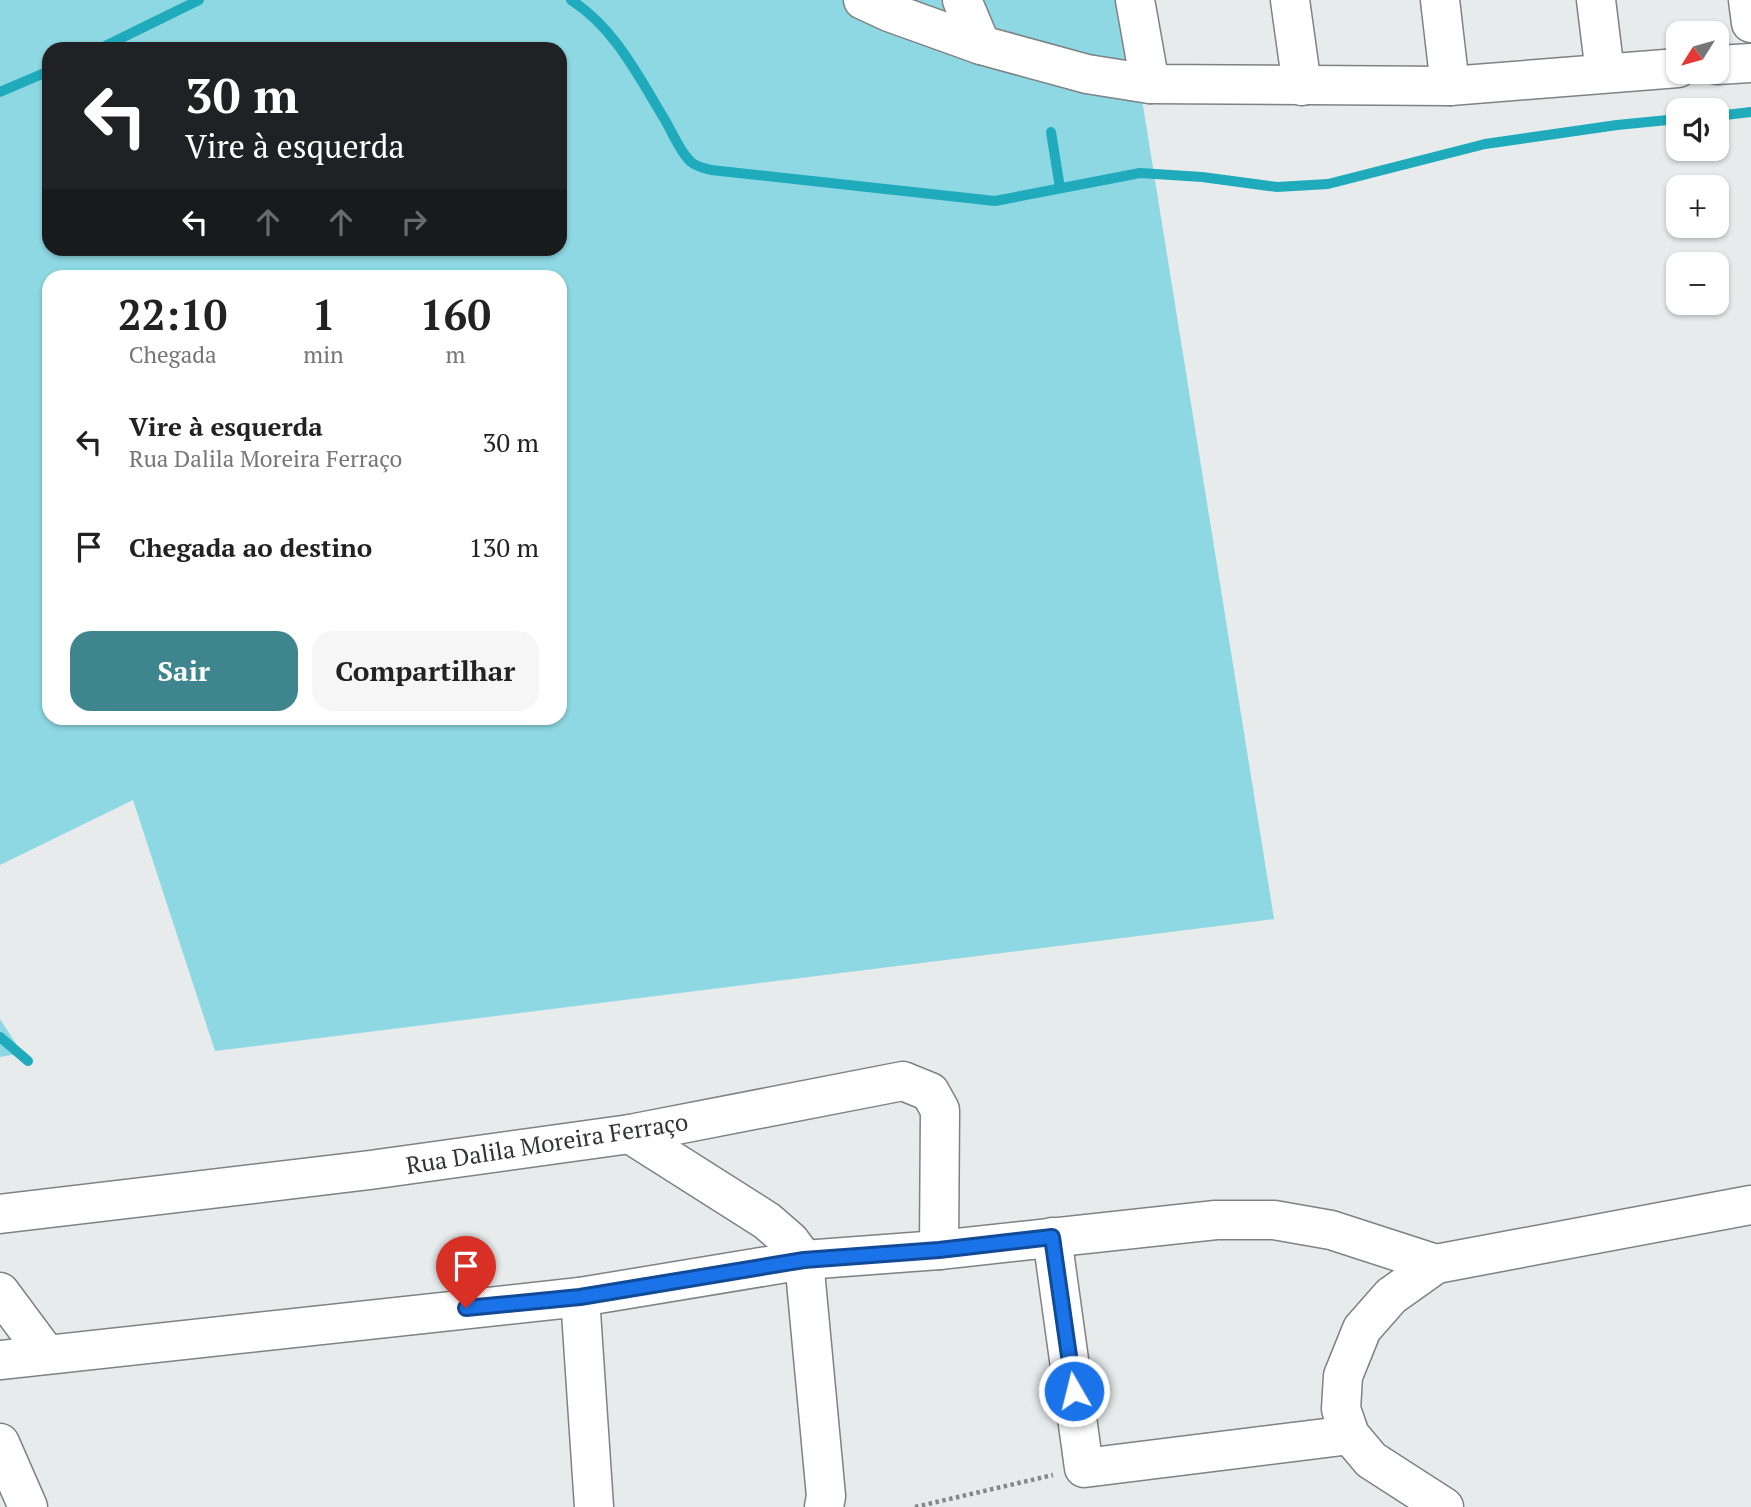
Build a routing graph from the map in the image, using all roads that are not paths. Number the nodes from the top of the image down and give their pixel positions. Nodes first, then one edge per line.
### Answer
1 (863, 0) edge
2 (962, 0) edge
3 (1135, 0) edge
4 (1290, 0) edge
5 (1440, 0) edge
6 (1597, 0) edge
7 (1748, 0) edge
8 (1751, 23) edge
9 (981, 45) junction
10 (1751, 62) edge
11 (1729, 64) edge
12 (1666, 69) edge
13 (1605, 73) junction
14 (1150, 84) junction
15 (1302, 86) junction
16 (1450, 86) junction
17 (630, 1134) junction
18 (1751, 1205) edge
19 (0, 1214) edge
20 (1052, 1237) junction
21 (939, 1250) junction
22 (804, 1260) junction
23 (1436, 1264) junction
24 (0, 1292) edge
25 (580, 1297) junction
26 (46, 1354) junction
27 (0, 1360) edge
28 (1350, 1435) junction
29 (0, 1443) edge
30 (28, 1507) edge
31 (594, 1507) edge
32 (824, 1507) edge
33 (1444, 1507) edge

1 - 9 street
2 - 9 street
3 - 14 street
4 - 15 street
5 - 16 street
6 - 13 street
7 - 8 street
9 - 14 street
10 - 11 street
12 - 13 street
13 - 16 street
14 - 15 street
15 - 16 street
17 - 19 street, Rua Dalila Moreira Ferraço
17 - 21 street, Rua Dalila Moreira Ferraço
17 - 22 street
18 - 23 street
20 - 21 street
20 - 23 street
20 - 28 street
21 - 22 street
22 - 25 street
22 - 32 street
23 - 28 street
24 - 26 street
25 - 26 street
25 - 31 street
26 - 27 street
28 - 33 street
29 - 30 street

